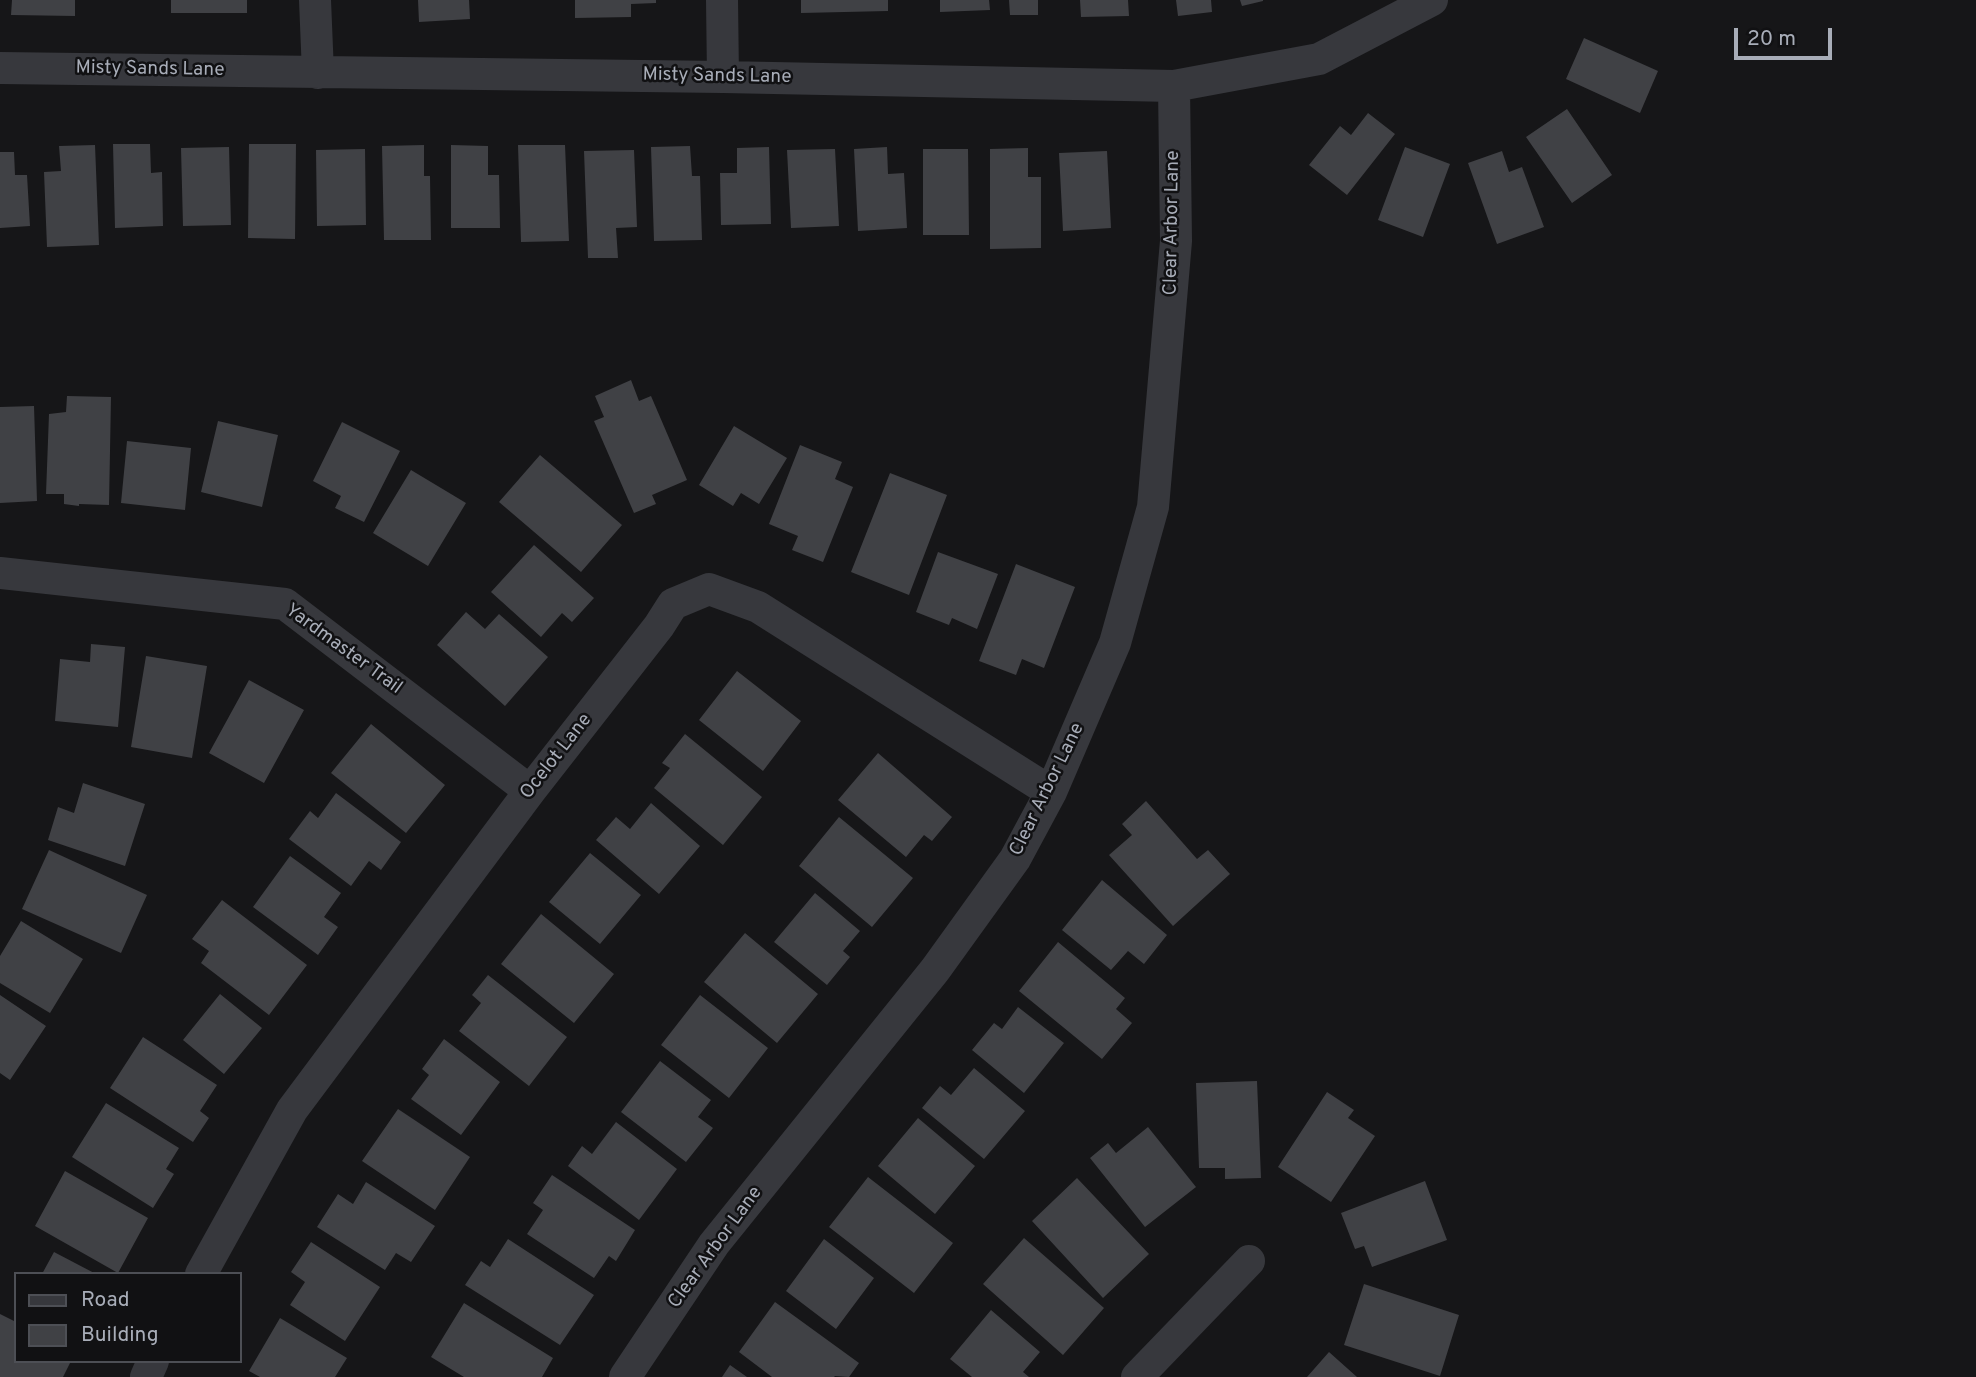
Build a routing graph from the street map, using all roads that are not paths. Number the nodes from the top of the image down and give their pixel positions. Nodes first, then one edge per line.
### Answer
1 (315, 0) edge
2 (722, 0) edge
3 (1426, 4) edge
4 (0, 68) edge
5 (318, 73) junction
6 (723, 77) junction
7 (1174, 86) junction
8 (0, 573) edge
9 (530, 791) junction
10 (1051, 792) junction
11 (1249, 1261) dead end
12 (202, 1272) edge
13 (625, 1377) edge
14 (1137, 1377) edge

1 - 5 street
2 - 6 street
3 - 7 street, Misty Sands Lane
4 - 5 street, Misty Sands Lane
5 - 6 street, Misty Sands Lane
6 - 7 street, Misty Sands Lane
7 - 10 street, Clear Arbor Lane
8 - 9 street, Yardmaster Trail
9 - 10 street, Ocelot Lane
9 - 12 street, Ocelot Lane
10 - 13 street, Clear Arbor Lane
11 - 14 street

